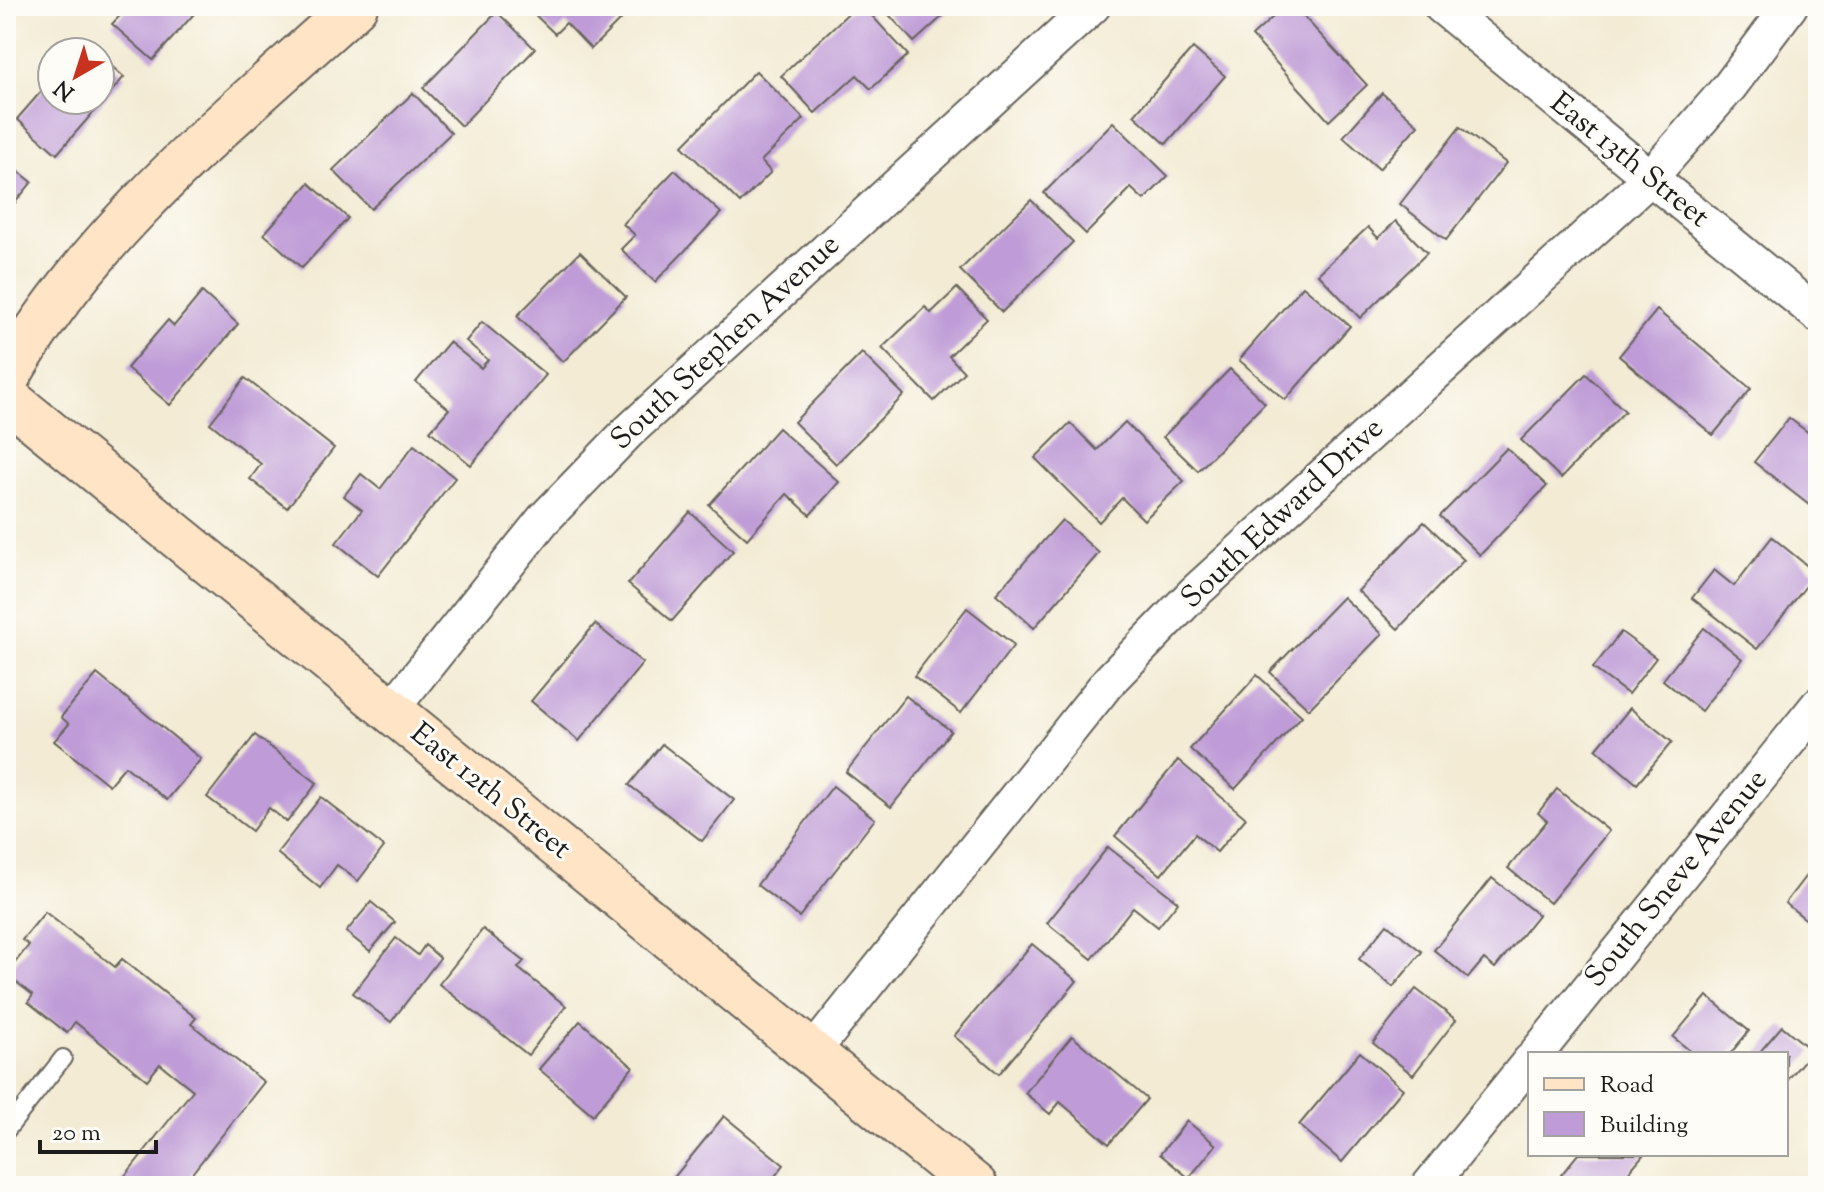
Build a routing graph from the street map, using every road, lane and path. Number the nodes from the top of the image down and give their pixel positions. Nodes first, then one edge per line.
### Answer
1 (355, 6) edge
2 (1093, 6) edge
3 (1441, 6) edge
4 (1790, 6) edge
5 (1649, 179) junction
6 (1818, 315) edge
7 (6, 380) edge
8 (6, 397) edge
9 (1818, 705) edge
10 (391, 710) junction
11 (1538, 1052) edge
12 (811, 1054) junction
13 (63, 1058) dead end
14 (1528, 1063) edge
15 (6, 1131) edge
16 (975, 1186) edge
17 (1429, 1186) edge

1 - 7 street
2 - 10 street, South Stephen Avenue
3 - 5 street, East 13th Street
4 - 5 street, South Edward Drive
5 - 6 street, East 13th Street
5 - 12 street, South Edward Drive
8 - 10 street, East 12th Street
9 - 11 street, South Sneve Avenue
10 - 12 street, East 12th Street
12 - 16 street, East 12th Street
13 - 15 lane
14 - 17 street

